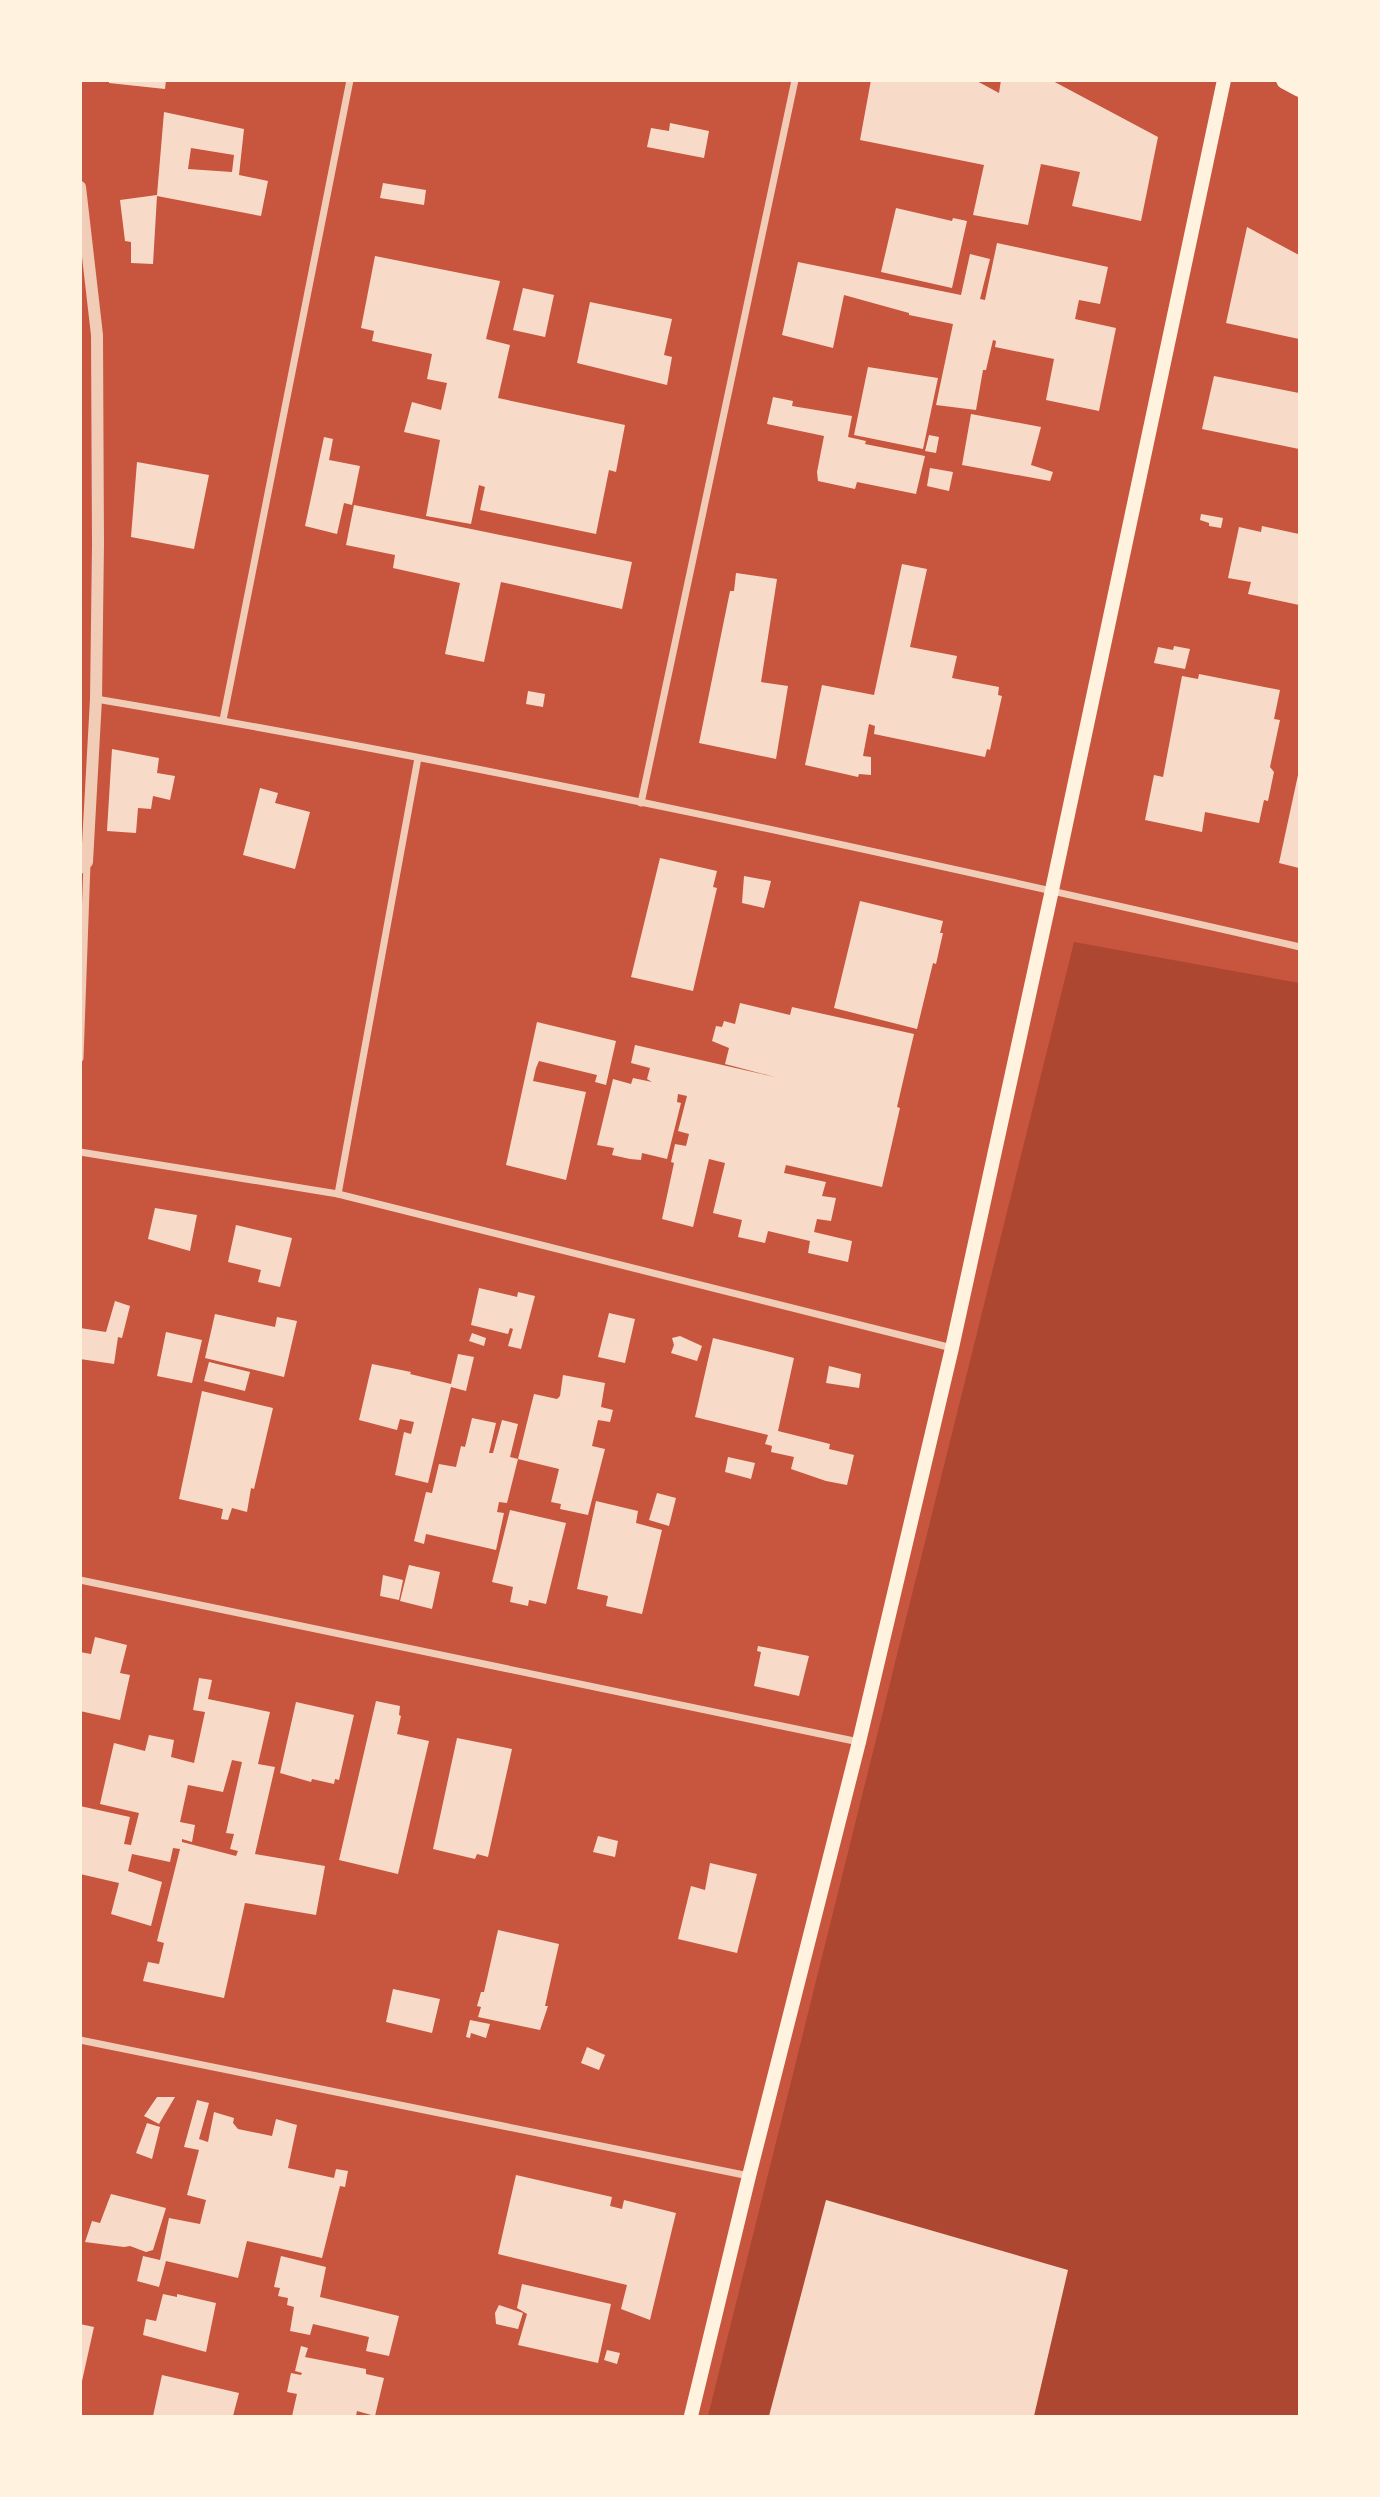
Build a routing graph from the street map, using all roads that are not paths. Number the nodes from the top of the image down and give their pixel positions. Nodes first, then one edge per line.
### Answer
1 (350, 80) edge
2 (795, 80) edge
3 (1224, 80) edge
4 (1285, 80) edge
5 (1300, 88) edge
6 (80, 187) edge
7 (96, 699) junction
8 (223, 720) junction
9 (418, 758) junction
10 (641, 803) junction
11 (84, 865) edge
12 (1052, 890) junction
13 (1300, 947) edge
14 (80, 1058) edge
15 (80, 1152) edge
16 (338, 1194) junction
17 (952, 1348) junction
18 (80, 1580) edge
19 (859, 1742) junction
20 (80, 2040) edge
21 (749, 2176) junction
22 (691, 2417) edge

1 - 8 street
2 - 10 street
3 - 12 main road
4 - 5 main road
6 - 7 street
7 - 8 street
7 - 11 street
8 - 9 street
9 - 10 street
9 - 16 street
10 - 12 street
11 - 14 street
12 - 13 street
12 - 17 main road
15 - 16 street
16 - 17 street
17 - 19 main road
18 - 19 street
19 - 21 main road
20 - 21 street
21 - 22 main road

